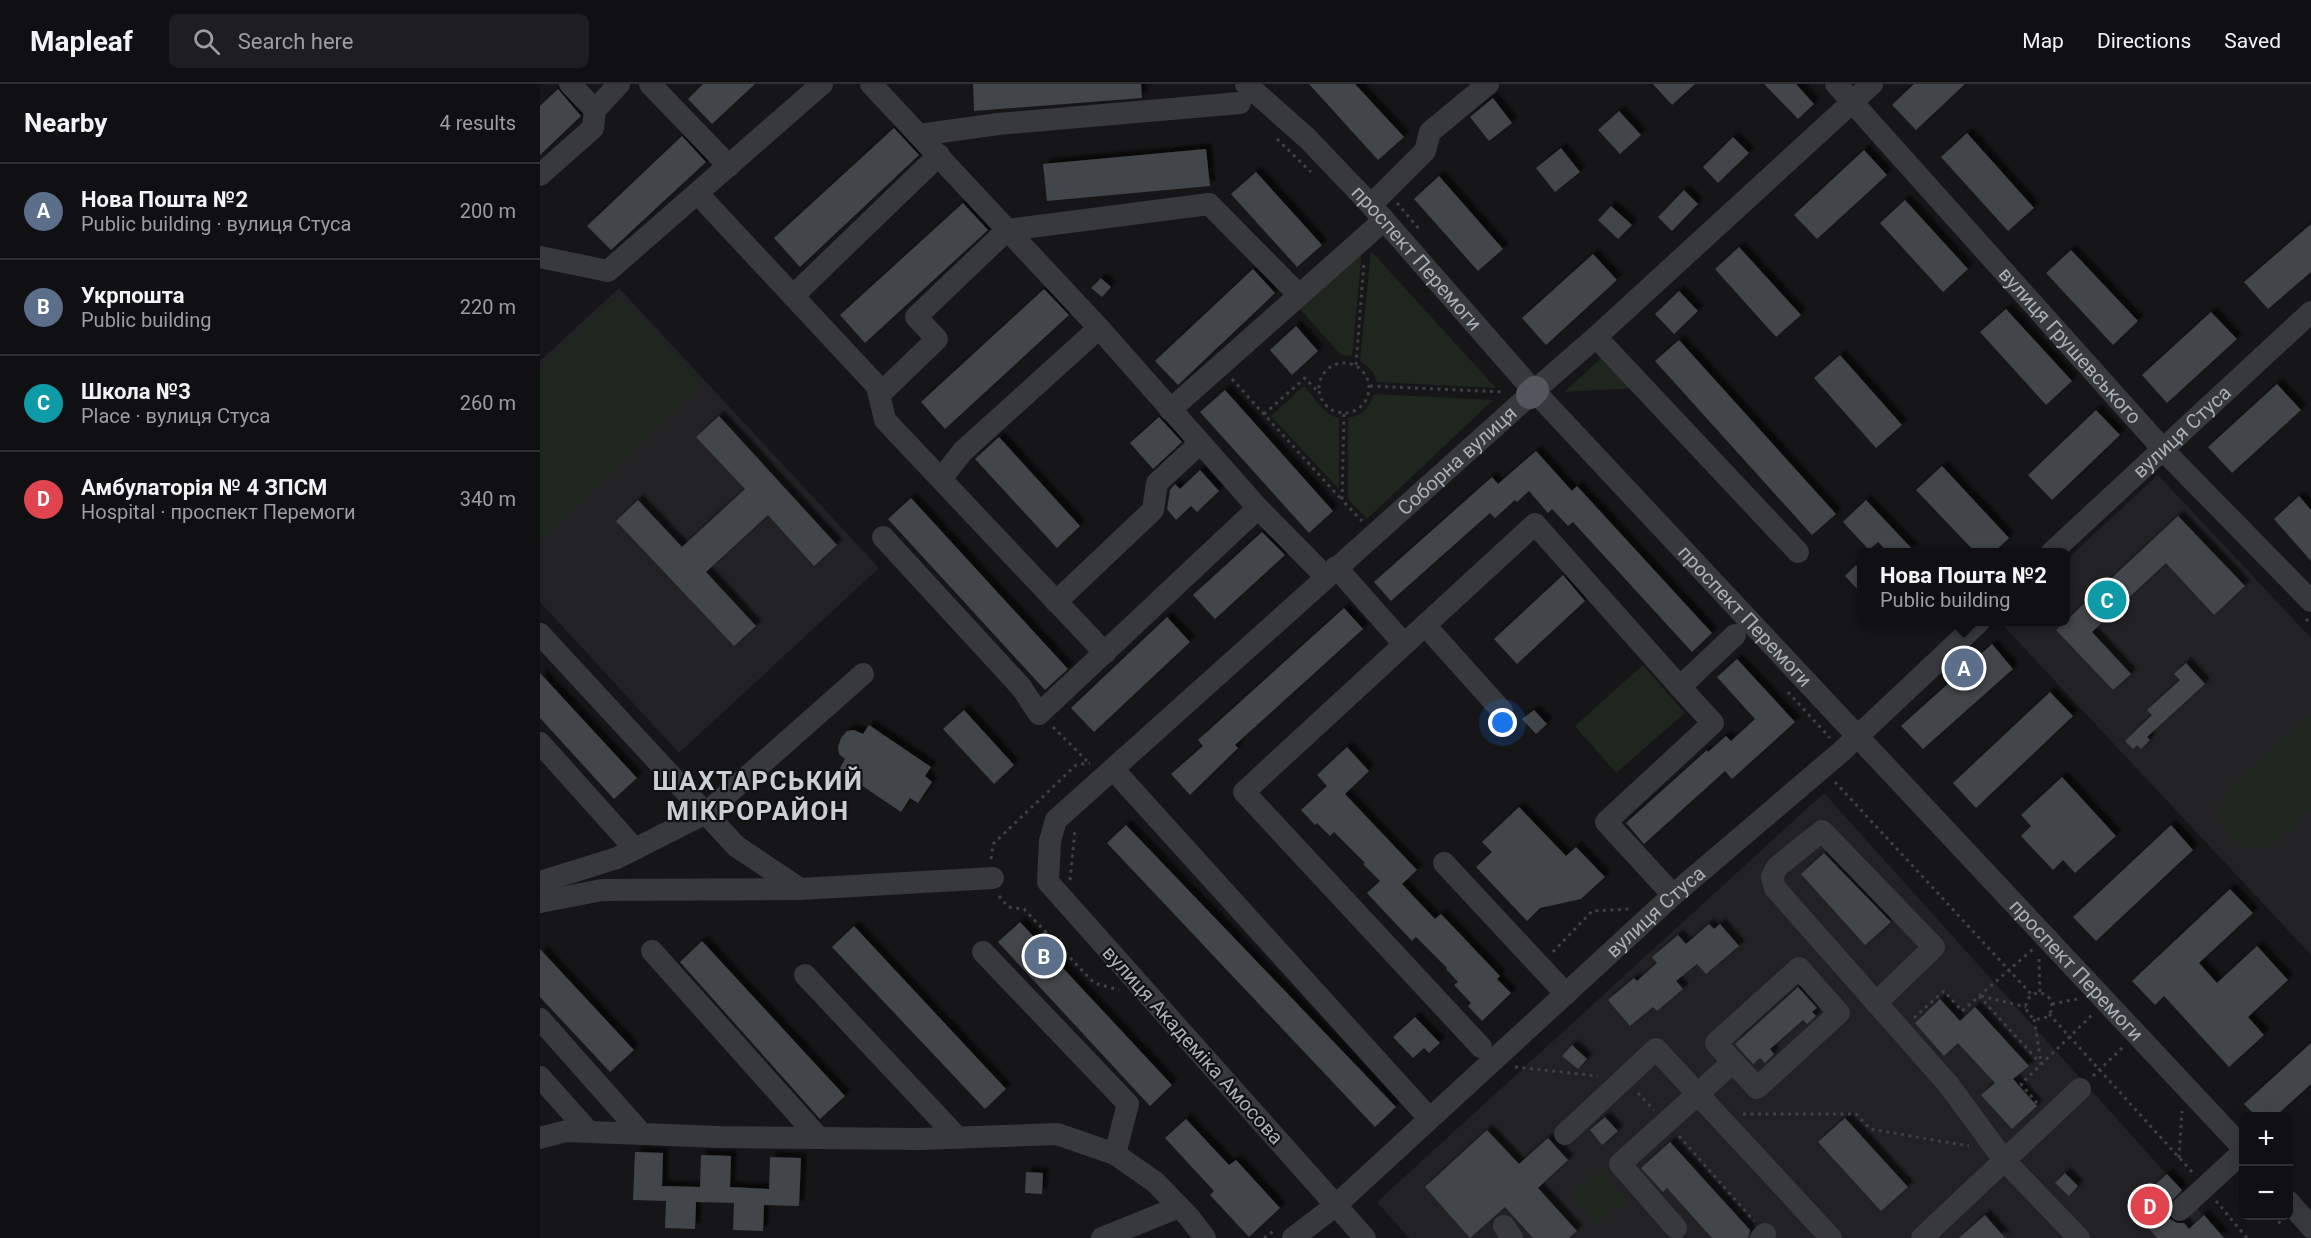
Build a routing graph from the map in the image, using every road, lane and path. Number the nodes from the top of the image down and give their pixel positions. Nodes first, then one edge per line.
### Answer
1 (570, 84) edge
2 (619, 84) edge
3 (650, 84) edge
4 (822, 84) edge
5 (871, 84) edge
6 (1488, 84) edge
7 (1836, 84) edge
8 (1872, 84) edge
9 (1243, 94) edge
10 (1852, 103) junction
11 (595, 110) junction
12 (919, 135) junction
13 (939, 155) junction
14 (729, 166) junction
15 (540, 175) edge
16 (698, 194) junction
17 (1378, 212) junction
18 (1007, 230) junction
19 (1366, 236) junction
20 (540, 257) edge
21 (793, 296) junction
22 (1299, 296) junction
23 (2311, 312) edge
24 (1099, 328) junction
25 (1596, 337) junction
26 (1356, 365) junction
27 (1220, 366) junction
28 (1370, 386) junction
29 (1525, 392) junction
30 (1319, 394) junction
31 (879, 395) junction
32 (1170, 410) junction
33 (1264, 414) junction
34 (1344, 414) junction
35 (1199, 444) junction
36 (2164, 449) junction
37 (941, 479) junction
38 (1342, 500) junction
39 (1258, 508) junction
40 (1368, 527) dead end
41 (883, 537) dead end
42 (2056, 548) edge
43 (1798, 552) dead end
44 (1331, 572) junction
45 (2311, 601) edge
46 (1056, 602) junction
47 (1425, 625) junction
48 (1974, 626) edge
49 (540, 634) edge
50 (1736, 635) dead end
51 (1404, 645) junction
52 (1105, 653) junction
53 (863, 674) dead end
54 (1680, 687) junction
55 (1502, 711) dead end
56 (1039, 714) junction
57 (1857, 736) junction
58 (540, 743) edge
59 (1089, 764) dead end
60 (1113, 769) junction
61 (1832, 778) dead end
62 (706, 813) junction
63 (1050, 841) joint
64 (993, 844) dead end
65 (635, 849) junction
66 (1444, 863) dead end
67 (993, 878) junction
68 (540, 882) edge
69 (800, 889) junction
70 (1673, 895) junction
71 (540, 902) edge
72 (2034, 948) dead end
73 (652, 951) dead end
74 (983, 952) dead end
75 (2039, 955) dead end
76 (2009, 970) junction
77 (806, 975) dead end
78 (1121, 991) dead end
79 (1566, 994) junction
80 (2040, 994) junction
81 (2032, 995) junction
82 (1979, 996) junction
83 (2079, 998) dead end
84 (1876, 1003) junction
85 (2052, 1004) junction
86 (2026, 1007) junction
87 (2093, 1013) dead end
88 (2049, 1014) junction
89 (2034, 1018) junction
90 (540, 1019) edge
91 (1901, 1029) junction
92 (2070, 1036) junction
93 (2125, 1046) dead end
94 (1481, 1047) dead end
95 (1734, 1062) junction
96 (2041, 1064) junction
97 (1510, 1066) dead end
98 (2100, 1070) junction
99 (540, 1077) edge
100 (1624, 1079) junction
101 (2080, 1089) joint
102 (1700, 1095) junction
103 (2041, 1107) dead end
104 (2182, 1110) dead end
105 (1716, 1112) junction
106 (1429, 1118) junction
107 (1667, 1123) junction
108 (589, 1132) junction
109 (642, 1134) junction
110 (1565, 1134) dead end
111 (540, 1138) edge
112 (819, 1138) junction
113 (958, 1138) junction
114 (2239, 1145) edge
115 (1115, 1154) junction
116 (2001, 1155) junction
117 (2239, 1155) edge
118 (2179, 1158) junction
119 (2205, 1186) junction
120 (1335, 1206) junction
121 (1179, 1207) junction
122 (2293, 1207) edge
123 (2180, 1210) dead end
124 (2311, 1227) edge
125 (1676, 1228) dead end
126 (1763, 1236) edge
127 (1102, 1238) edge
128 (1205, 1238) edge
129 (1293, 1238) edge
130 (1365, 1238) edge
131 (1831, 1238) edge
132 (1922, 1238) edge
133 (2079, 1238) edge
134 (2247, 1238) edge

1 - 11 street
2 - 11 street
3 - 14 street
4 - 14 street
5 - 12 street
6 - 17 street
7 - 10 street, вулиця Грушевського
8 - 10 street, Соборна вулиця
9 - 12 street
9 - 17 street, проспект Перемоги
10 - 25 street, Соборна вулиця
10 - 36 street, вулиця Грушевського
11 - 15 street
12 - 13 street
13 - 18 street
13 - 21 street
14 - 16 street
16 - 20 street
16 - 21 street
17 - 19 street
17 - 29 street, проспект Перемоги
18 - 22 street
18 - 24 street
18 - 31 street
19 - 22 street
19 - 26 path
21 - 31 street
22 - 27 street
23 - 36 street, вулиця Стуса
24 - 32 street
24 - 37 street
25 - 29 street, Соборна вулиця
25 - 43 street
26 - 28 path
26 - 30 path
27 - 32 street
27 - 33 path
28 - 29 path
28 - 34 path
29 - 44 street, Соборна вулиця
29 - 57 street, проспект Перемоги
30 - 33 path
30 - 34 path
31 - 37 street
32 - 35 street
33 - 38 path
34 - 38 path
35 - 39 street
35 - 46 street
36 - 42 street, вулиця Стуса
36 - 45 street, вулиця Грушевського
37 - 46 street
38 - 40 path
39 - 44 street
39 - 52 street
41 - 56 street
44 - 51 street
44 - 60 street, Соборна вулиця
46 - 52 street
47 - 51 street
47 - 54 street
47 - 55 street
48 - 57 street, вулиця Стуса
49 - 62 street
50 - 54 street
51 - 94 street
52 - 56 street
53 - 62 street
54 - 70 street
56 - 59 path
57 - 70 street, вулиця Стуса
57 - 114 street, проспект Перемоги
58 - 65 street
60 - 63 street, Соборна вулиця
60 - 106 street
61 - 76 path
62 - 65 street
62 - 69 street
63 - 120 street, вулиця Академіка Амосова
64 - 67 path
65 - 68 street
66 - 79 street
67 - 69 street
67 - 78 path
69 - 71 street
70 - 79 street, вулиця Стуса
72 - 76 path
73 - 112 street
74 - 115 street
75 - 80 path
76 - 81 path
76 - 82 path
77 - 113 street
79 - 106 street, вулиця Стуса
80 - 81 path
80 - 85 path
81 - 86 path
82 - 86 path
82 - 91 path
82 - 96 path
83 - 85 path
84 - 84 street
84 - 91 street
85 - 88 path
86 - 89 path
87 - 92 path
88 - 89 path
88 - 92 path
89 - 96 path
90 - 109 street
91 - 116 street
92 - 96 path
92 - 98 path
93 - 98 path
95 - 95 street
95 - 102 street
96 - 103 path
97 - 100 path
98 - 101 path
98 - 118 path
99 - 108 street
100 - 102 street
100 - 107 path
100 - 110 street
101 - 116 street
102 - 105 street
102 - 107 street
104 - 118 path
105 - 116 path
105 - 131 street
106 - 120 street, вулиця Стуса
107 - 125 street
107 - 126 path
108 - 109 street
108 - 111 street
109 - 112 street
112 - 113 street
113 - 115 street
115 - 121 street
116 - 132 street
116 - 133 street
117 - 119 street
118 - 119 path
119 - 123 street
119 - 134 path
120 - 129 street, вулиця Стуса
120 - 130 street, вулиця Академіка Амосова
121 - 127 street
121 - 128 street
122 - 124 street

